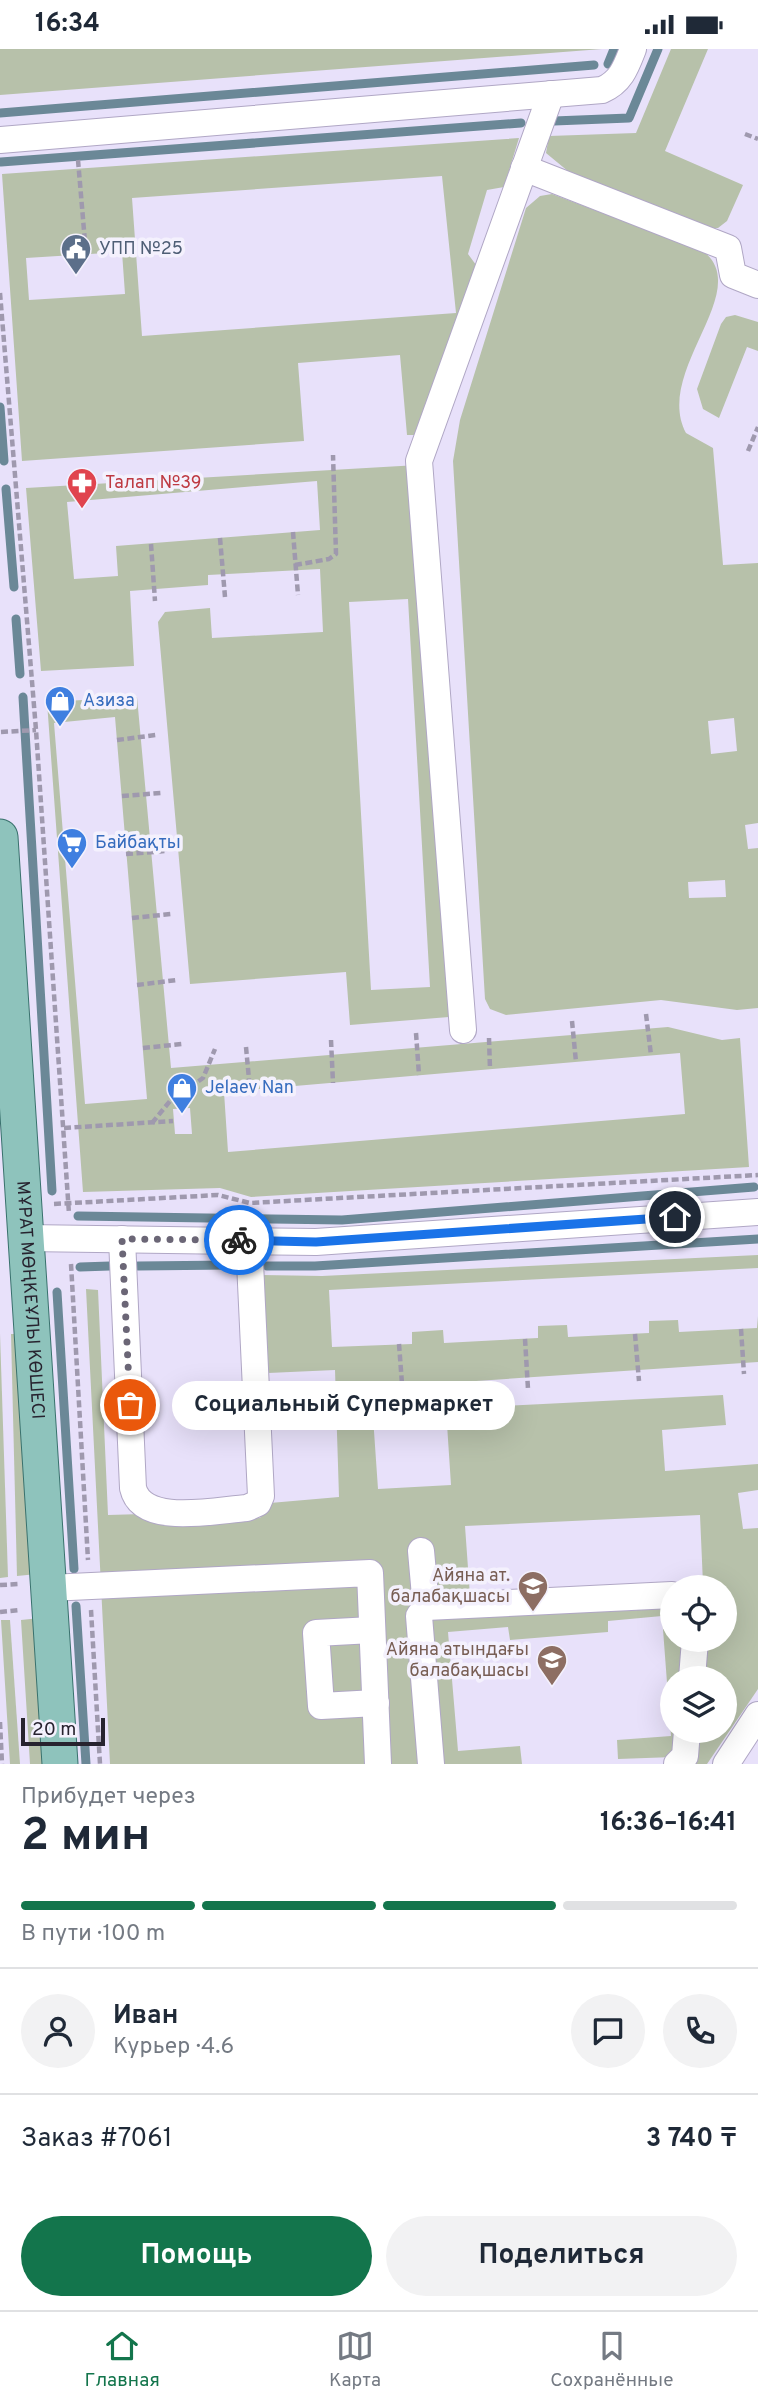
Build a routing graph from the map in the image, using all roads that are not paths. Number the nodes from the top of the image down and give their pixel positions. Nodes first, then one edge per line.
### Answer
1 (633, 49) edge
2 (551, 94) junction
3 (0, 140) edge
4 (524, 167) junction
5 (758, 285) edge
6 (0, 837) edge
7 (476, 1029) road end
8 (758, 1212) edge
9 (26, 1238) junction
10 (122, 1239) junction
11 (249, 1241) junction
12 (421, 1551) dead end
13 (48, 1588) junction
14 (660, 1596) edge
15 (426, 1607) junction
16 (372, 1630) junction
17 (376, 1703) junction
18 (758, 1715) edge
19 (686, 1743) edge
20 (60, 1764) edge
21 (378, 1764) edge
22 (431, 1764) edge
23 (677, 1764) edge
24 (726, 1764) edge

1 - 2 street
2 - 3 street
2 - 4 street
4 - 5 street
4 - 7 street
6 - 9 main road, МҰРАТ МӨҢКЕҰЛЫ КӨШЕСІ
8 - 11 street
9 - 10 street
9 - 13 main road, МҰРАТ МӨҢКЕҰЛЫ КӨШЕСІ
10 - 11 street
10 - 11 street
12 - 15 street
13 - 16 street
13 - 20 main road, МҰРАТ МӨҢКЕҰЛЫ КӨШЕСІ
14 - 15 street
15 - 22 street
16 - 17 street
16 - 17 street
17 - 21 street
18 - 24 street
19 - 23 street

